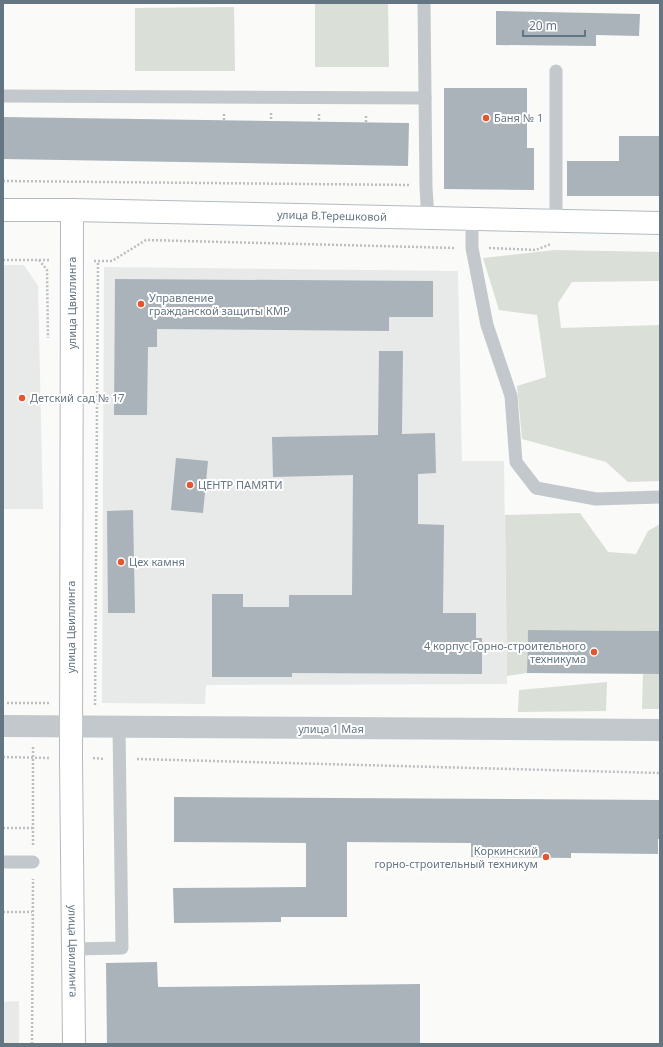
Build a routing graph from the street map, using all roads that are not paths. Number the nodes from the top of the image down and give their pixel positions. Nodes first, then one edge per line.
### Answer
1 (424, 3) edge
2 (556, 71) dead end
3 (3, 96) edge
4 (425, 98) junction
5 (3, 210) edge
6 (72, 210) junction
7 (428, 218) junction
8 (472, 219) junction
9 (556, 220) junction
10 (660, 223) edge
11 (660, 497) edge
12 (3, 726) edge
13 (71, 727) junction
14 (119, 727) junction
15 (660, 730) edge
16 (3, 862) edge
17 (33, 862) dead end
18 (73, 948) junction
19 (74, 1044) edge

1 - 4 lane
2 - 9 lane
3 - 4 lane
4 - 7 lane
5 - 6 street, улица В.Терешковой
6 - 7 street, улица В.Терешковой
6 - 13 street, улица Цвиллинга
7 - 8 street, улица В.Терешковой
8 - 9 street, улица В.Терешковой
8 - 11 lane
9 - 10 street, улица В.Терешковой
12 - 13 street, улица 1 Мая
13 - 14 street, улица 1 Мая
13 - 18 street, улица Цвиллинга
14 - 15 street, улица 1 Мая
14 - 18 lane
16 - 17 lane
18 - 19 street, улица Цвиллинга

